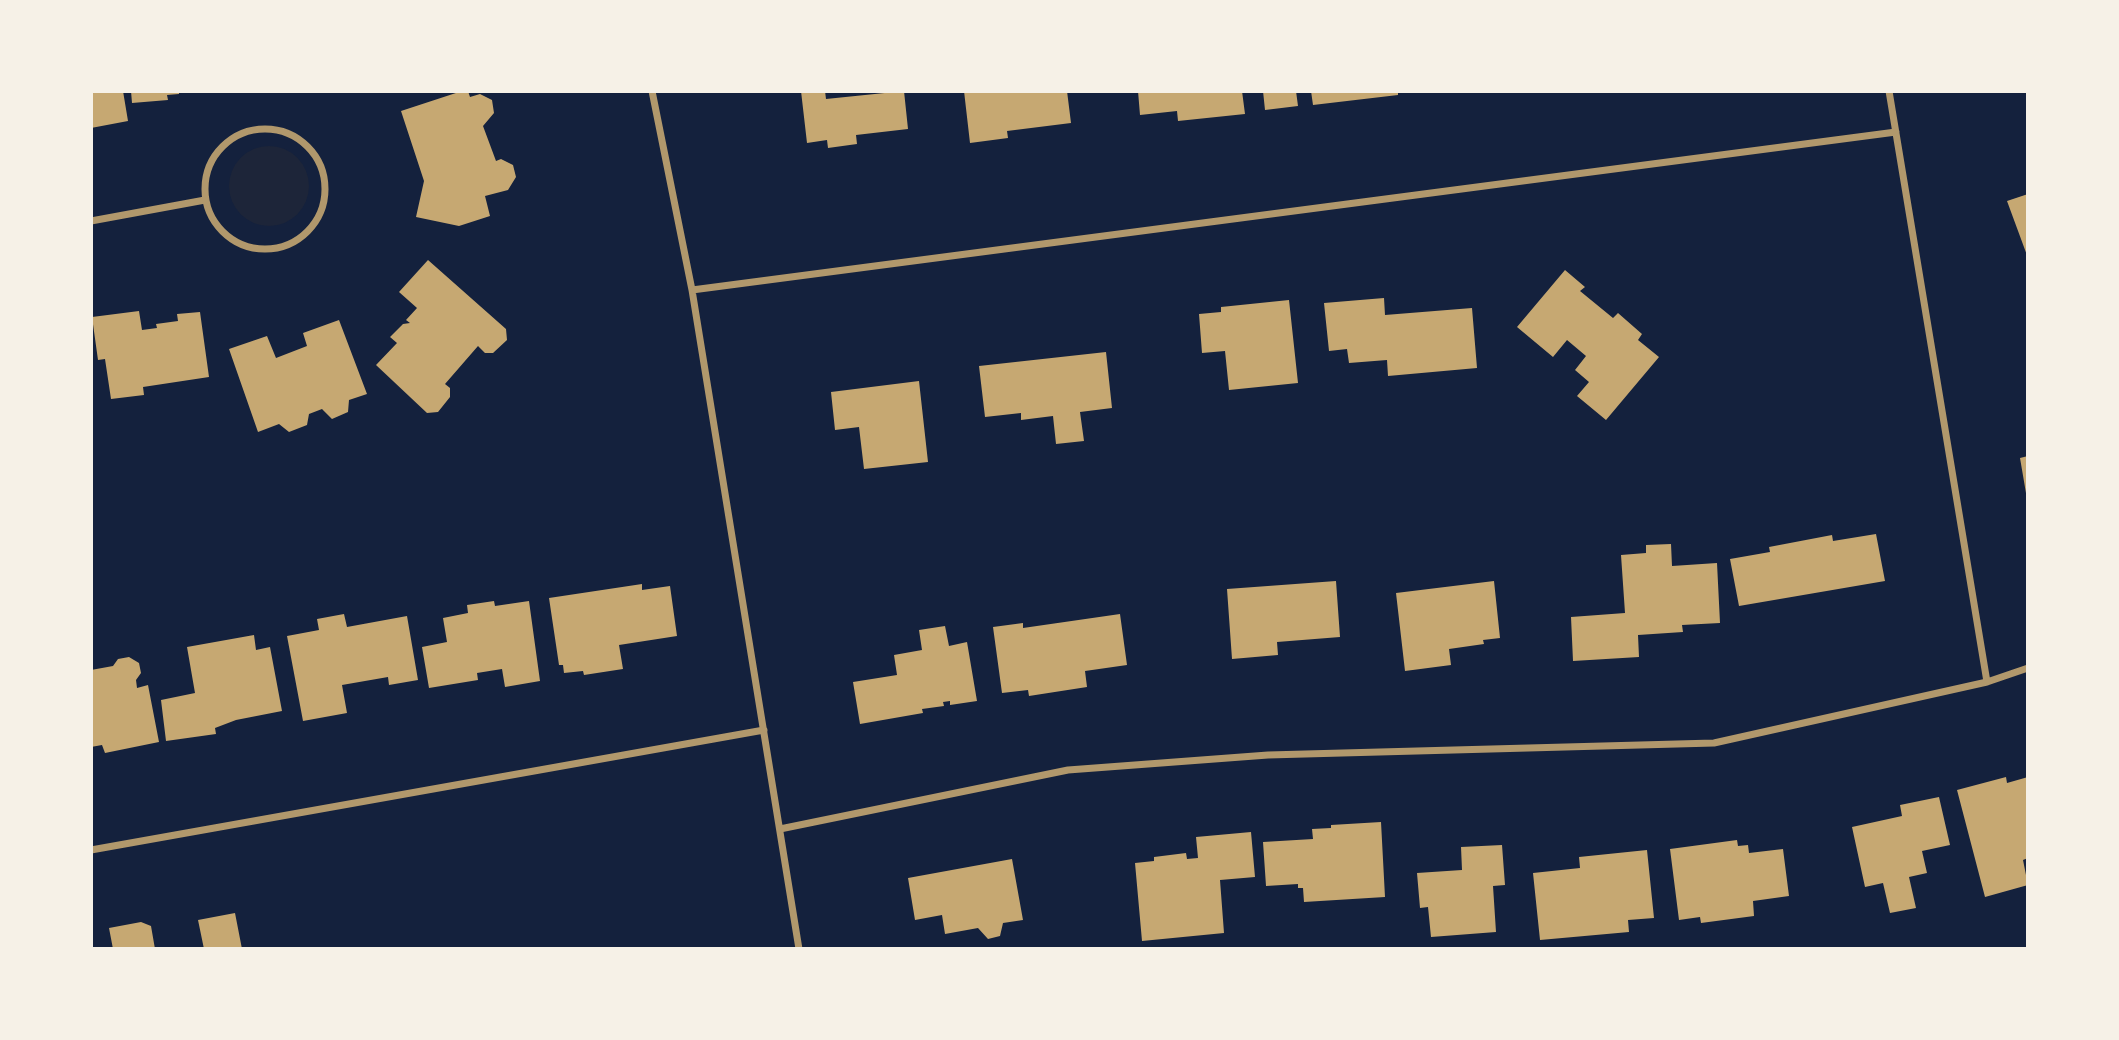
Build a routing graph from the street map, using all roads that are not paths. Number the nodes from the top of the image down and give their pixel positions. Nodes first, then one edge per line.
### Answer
1 (652, 91) edge
2 (1889, 91) edge
3 (1896, 132) junction
4 (205, 200) junction
5 (91, 221) edge
6 (692, 290) junction
7 (2028, 668) edge
8 (1987, 682) junction
9 (764, 730) junction
10 (780, 829) junction
11 (91, 850) edge
12 (799, 949) edge

1 - 6 street
2 - 3 street
3 - 6 street
3 - 8 street
4 - 4 street
4 - 5 street
6 - 9 street
7 - 8 street
8 - 10 street
9 - 10 street
9 - 11 street
10 - 12 street

